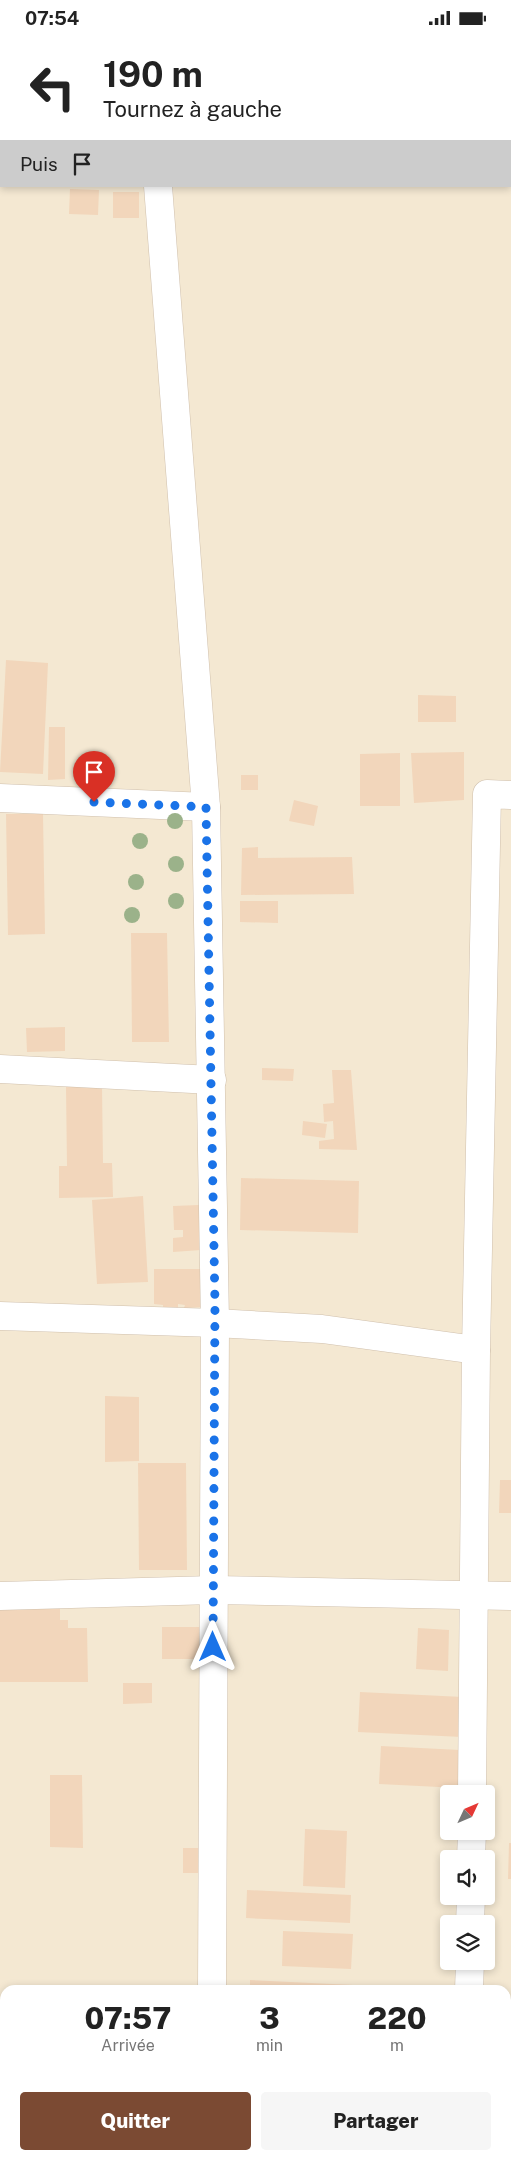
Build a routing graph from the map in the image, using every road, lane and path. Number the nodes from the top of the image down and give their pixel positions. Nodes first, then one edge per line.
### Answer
1 (158, 187) edge
2 (511, 795) edge
3 (0, 799) edge
4 (206, 807) junction
5 (0, 1069) edge
6 (212, 1080) junction
7 (0, 1316) edge
8 (215, 1323) junction
9 (476, 1350) junction
10 (213, 1590) junction
11 (0, 1595) edge
12 (475, 1596) junction
13 (511, 1596) edge
14 (472, 1785) edge
15 (470, 1970) edge
16 (212, 1985) edge
17 (470, 1985) edge

1 - 4 street
2 - 9 street
3 - 4 street
4 - 6 street
5 - 6 street
6 - 8 street
7 - 8 street
8 - 9 street
8 - 10 street
9 - 12 street
10 - 11 street
10 - 12 street
10 - 16 street
12 - 13 street
12 - 14 street
15 - 17 street

